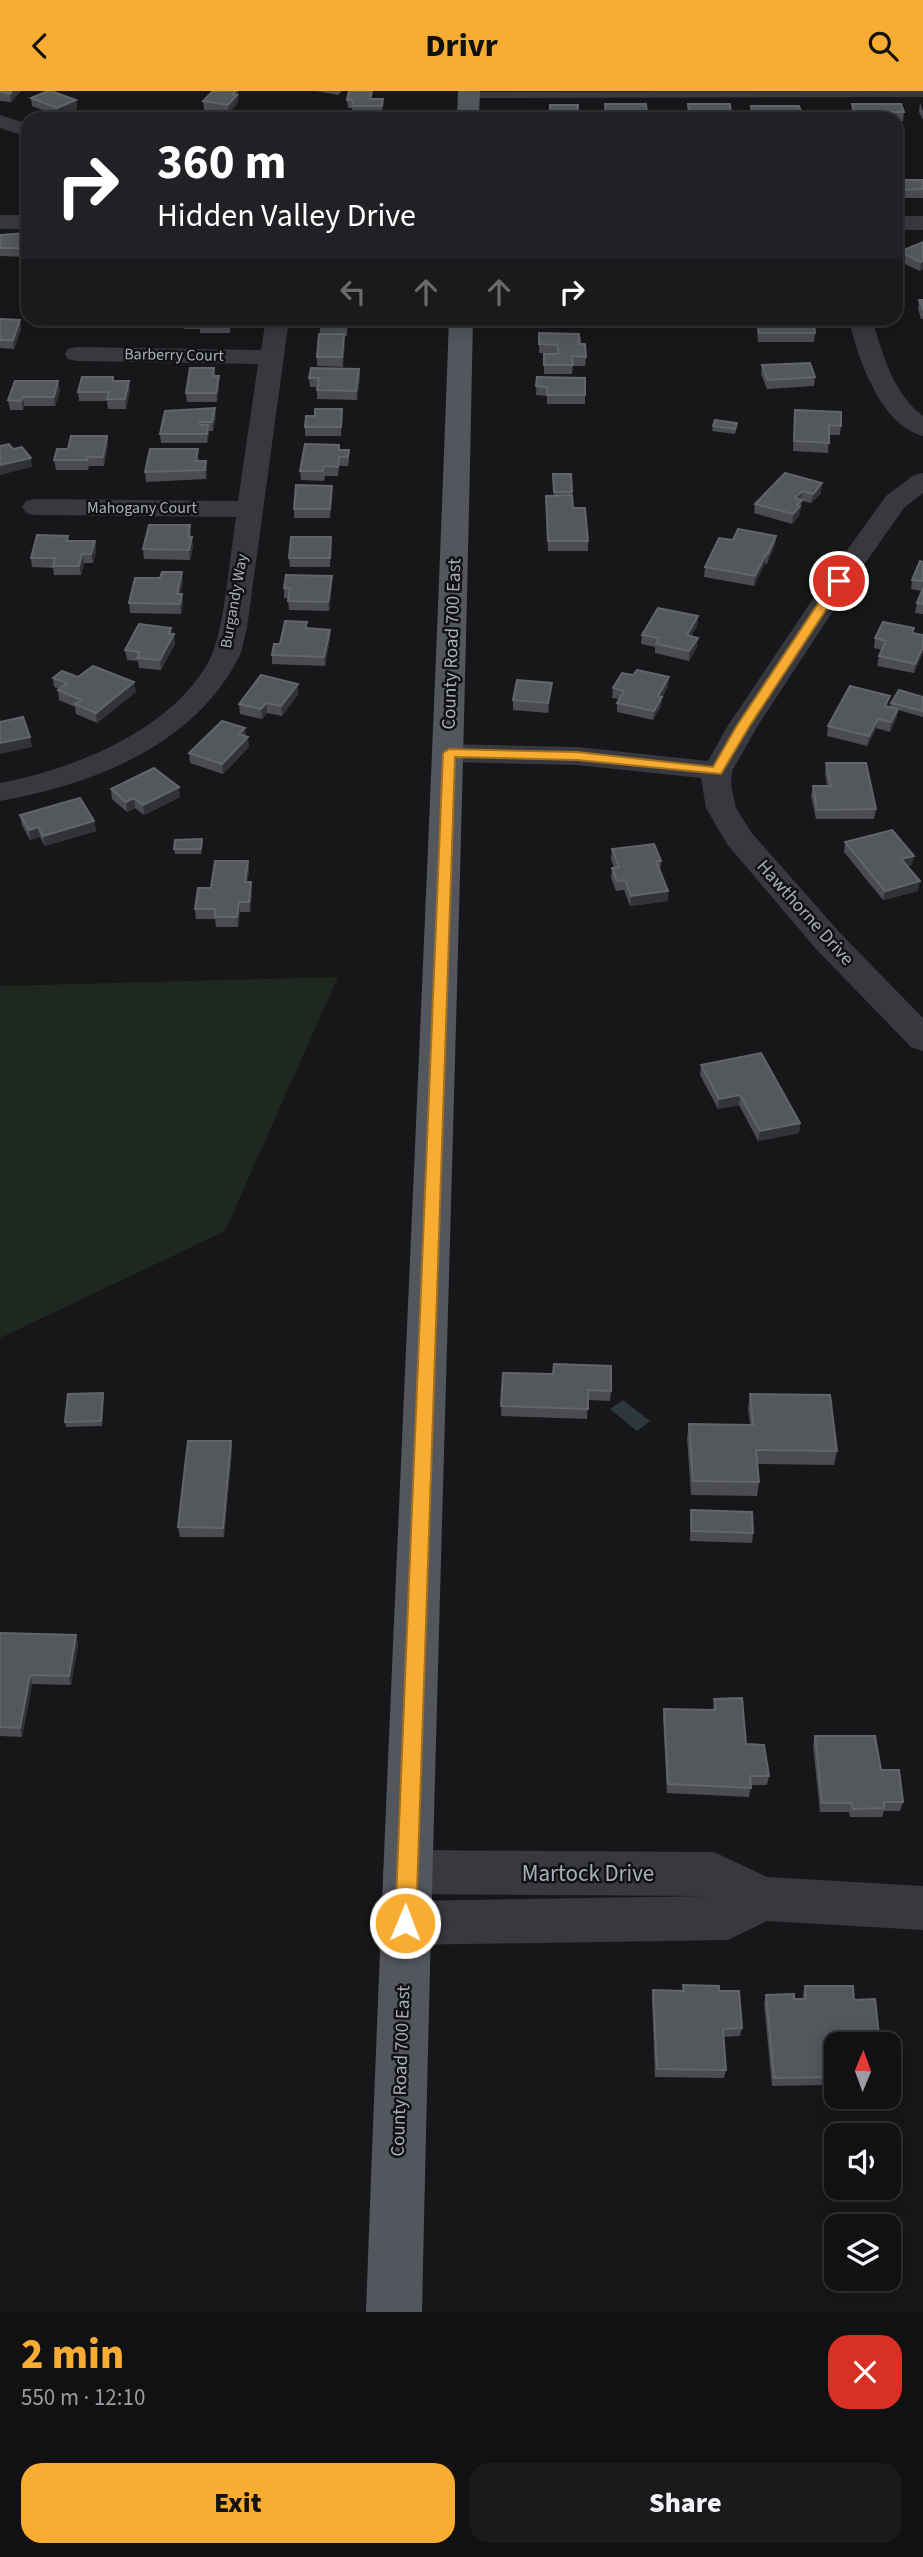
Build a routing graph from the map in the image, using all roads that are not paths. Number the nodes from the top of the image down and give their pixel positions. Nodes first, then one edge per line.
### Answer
1 (923, 91) edge
2 (469, 92) edge
3 (468, 112) edge
4 (0, 121) edge
5 (21, 128) edge
6 (0, 222) edge
7 (21, 222) edge
8 (903, 223) edge
9 (923, 223) edge
10 (276, 326) edge
11 (461, 326) edge
12 (862, 326) edge
13 (76, 354) dead end
14 (271, 357) junction
15 (923, 428) edge
16 (923, 481) edge
17 (36, 507) dead end
18 (249, 509) junction
19 (449, 753) junction
20 (717, 771) junction
21 (0, 792) edge
22 (923, 1039) edge
23 (406, 1873) junction
24 (763, 1899) junction
25 (923, 1907) edge
26 (405, 1923) junction
27 (394, 2312) edge

1 - 2 street
2 - 3 main road
4 - 5 street
6 - 7 street
8 - 9 street
10 - 14 street, Burgandy Way
11 - 19 main road, County Road 700 East
12 - 15 street
13 - 14 street, Barberry Court
14 - 18 street, Burgandy Way
16 - 20 street
17 - 18 street, Mahogany Court
18 - 21 street, Burgandy Way
19 - 20 street
19 - 23 main road, County Road 700 East
20 - 22 street, Hawthorne Drive
23 - 24 street, Martock Drive
23 - 26 main road, County Road 700 East
24 - 25 street, Martock Drive
24 - 26 street
26 - 27 main road, County Road 700 East

